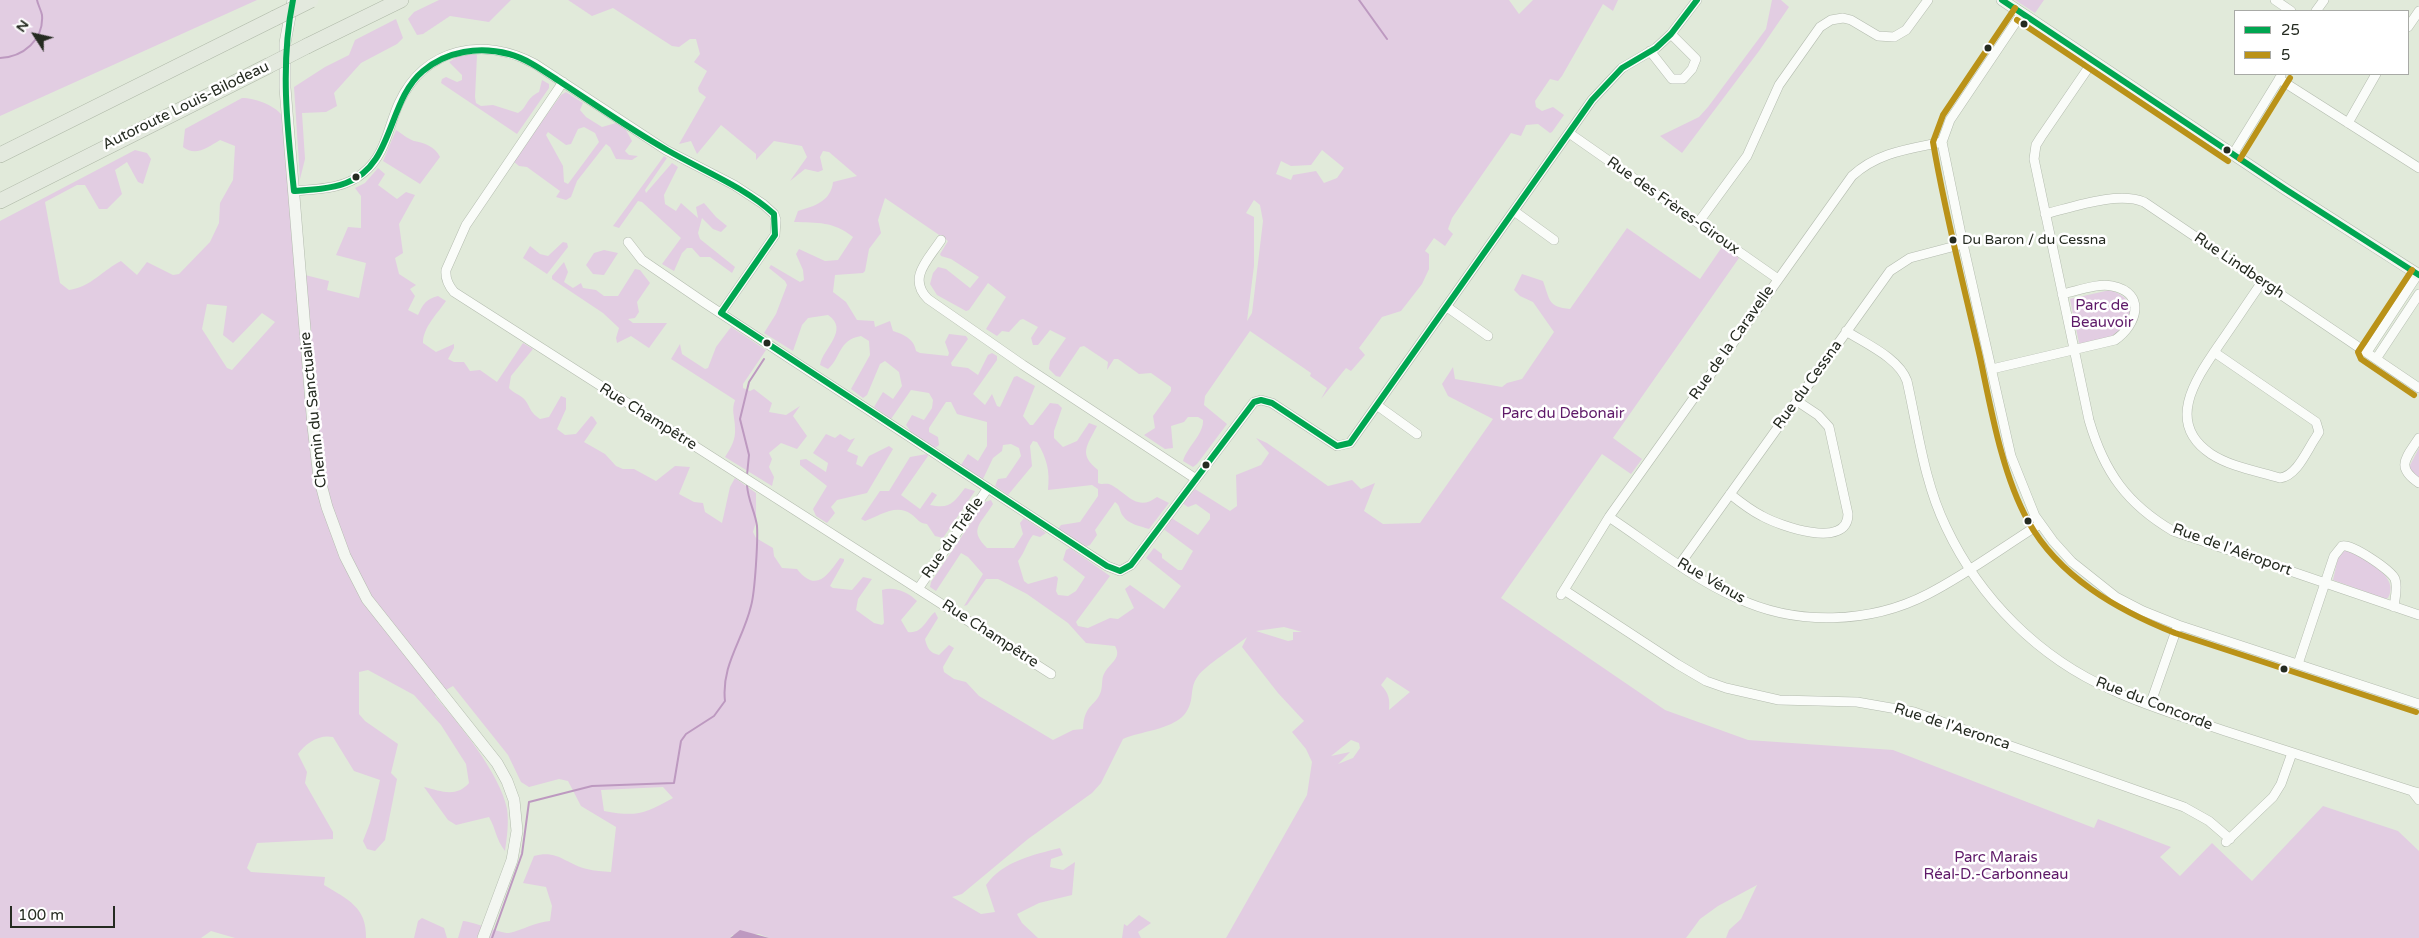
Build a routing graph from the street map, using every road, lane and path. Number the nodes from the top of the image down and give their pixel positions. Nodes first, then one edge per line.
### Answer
1 (293, 0) edge
2 (311, 0) edge
3 (400, 0) edge
4 (1696, 0) edge
5 (1928, 0) edge
6 (2002, 0) edge
7 (2275, 0) edge
8 (2290, 10) edge
9 (2419, 11) edge
10 (2022, 13) junction
11 (2409, 26) edge
12 (1671, 34) junction
13 (1650, 51) junction
14 (2093, 61) junction
15 (2375, 75) edge
16 (2281, 76) edge
17 (563, 82) junction
18 (2348, 123) junction
19 (1569, 133) junction
20 (1942, 142) junction
21 (2233, 154) junction
22 (0, 155) edge
23 (2419, 168) edge
24 (294, 191) junction
25 (0, 201) edge
26 (1514, 211) junction
27 (2045, 214) junction
28 (1698, 223) junction
29 (940, 240) dead end
30 (1554, 240) dead end
31 (628, 242) dead end
32 (1963, 244) junction
33 (2418, 275) edge
34 (1778, 279) junction
35 (2262, 282) junction
36 (2062, 294) junction
37 (2419, 294) edge
38 (1447, 307) junction
39 (721, 313) junction
40 (1846, 331) junction
41 (1488, 336) dead end
42 (2075, 350) junction
43 (2214, 352) junction
44 (2367, 352) junction
45 (2376, 359) junction
46 (1992, 368) junction
47 (2419, 388) edge
48 (1797, 400) junction
49 (1378, 406) junction
50 (1417, 434) dead end
51 (2419, 438) edge
52 (1196, 479) junction
53 (2419, 483) edge
54 (988, 488) junction
55 (1730, 494) junction
56 (1610, 517) junction
57 (2040, 524) junction
58 (1680, 564) junction
59 (1970, 569) junction
60 (2324, 583) junction
61 (918, 589) junction
62 (1562, 592) joint
63 (2394, 607) junction
64 (2419, 615) edge
65 (2178, 625) junction
66 (2298, 664) junction
67 (1051, 674) dead end
68 (2419, 704) edge
69 (2150, 705) junction
70 (2292, 753) junction
71 (2416, 792) edge
72 (2419, 800) edge
73 (483, 938) edge

1 - 24 street, Chemin du Sanctuaire
2 - 22 highway, bridge
3 - 25 highway, Autoroute Louis-Bilodeau, bridge
4 - 12 street
5 - 28 street
6 - 10 street
7 - 8 street
9 - 11 street
10 - 14 street
10 - 20 street
12 - 13 street
12 - 13 street
13 - 19 street
14 - 21 street
14 - 27 street, Rue de l'Aéroport
15 - 18 street
16 - 18 street
16 - 21 street
17 - 24 street
17 - 39 street
17 - 61 street, Rue Champêtre
18 - 23 street
19 - 26 street
19 - 28 street, Rue des Frères-Giroux
20 - 32 street
20 - 34 street, Rue de la Caravelle
21 - 33 street
24 - 73 street, Chemin du Sanctuaire
26 - 30 street
26 - 38 street
27 - 35 street, Rue Lindbergh
27 - 36 street, Rue de l'Aéroport
28 - 34 street, Rue des Frères-Giroux
29 - 52 street
31 - 39 street
32 - 40 street, Rue du Cessna
32 - 46 street
33 - 44 street
34 - 56 street, Rue de la Caravelle
35 - 43 street
35 - 44 street, Rue Lindbergh
36 - 42 street, Rue de l'Aéroport
36 - 42 street
37 - 45 street
38 - 41 street
38 - 49 street
39 - 54 street
40 - 48 street, Rue du Cessna
40 - 59 street, Rue du Concorde
42 - 46 street
42 - 60 street, Rue de l'Aéroport
43 - 43 street
44 - 45 street, Rue Lindbergh
45 - 47 street, Rue Lindbergh
46 - 57 street
48 - 55 street, Rue du Cessna
48 - 55 street
49 - 50 street
49 - 52 street
51 - 53 street
52 - 54 street
54 - 61 street, Rue du Trèfle
55 - 58 street, Rue du Cessna
56 - 58 street, Rue Vénus
56 - 62 street, Rue de la Caravelle
57 - 59 street, Rue Vénus
57 - 65 street
58 - 59 street, Rue Vénus
59 - 69 street, Rue du Concorde
60 - 63 street, Rue de l'Aéroport
60 - 63 street
60 - 66 street
61 - 67 street, Rue Champêtre
62 - 70 street, Rue de l'Aeronca
63 - 64 street, Rue de l'Aéroport
65 - 66 street
65 - 69 street
66 - 68 street
69 - 70 street, Rue du Concorde
70 - 71 street, Rue du Concorde
71 - 72 street, Rue du Concorde

